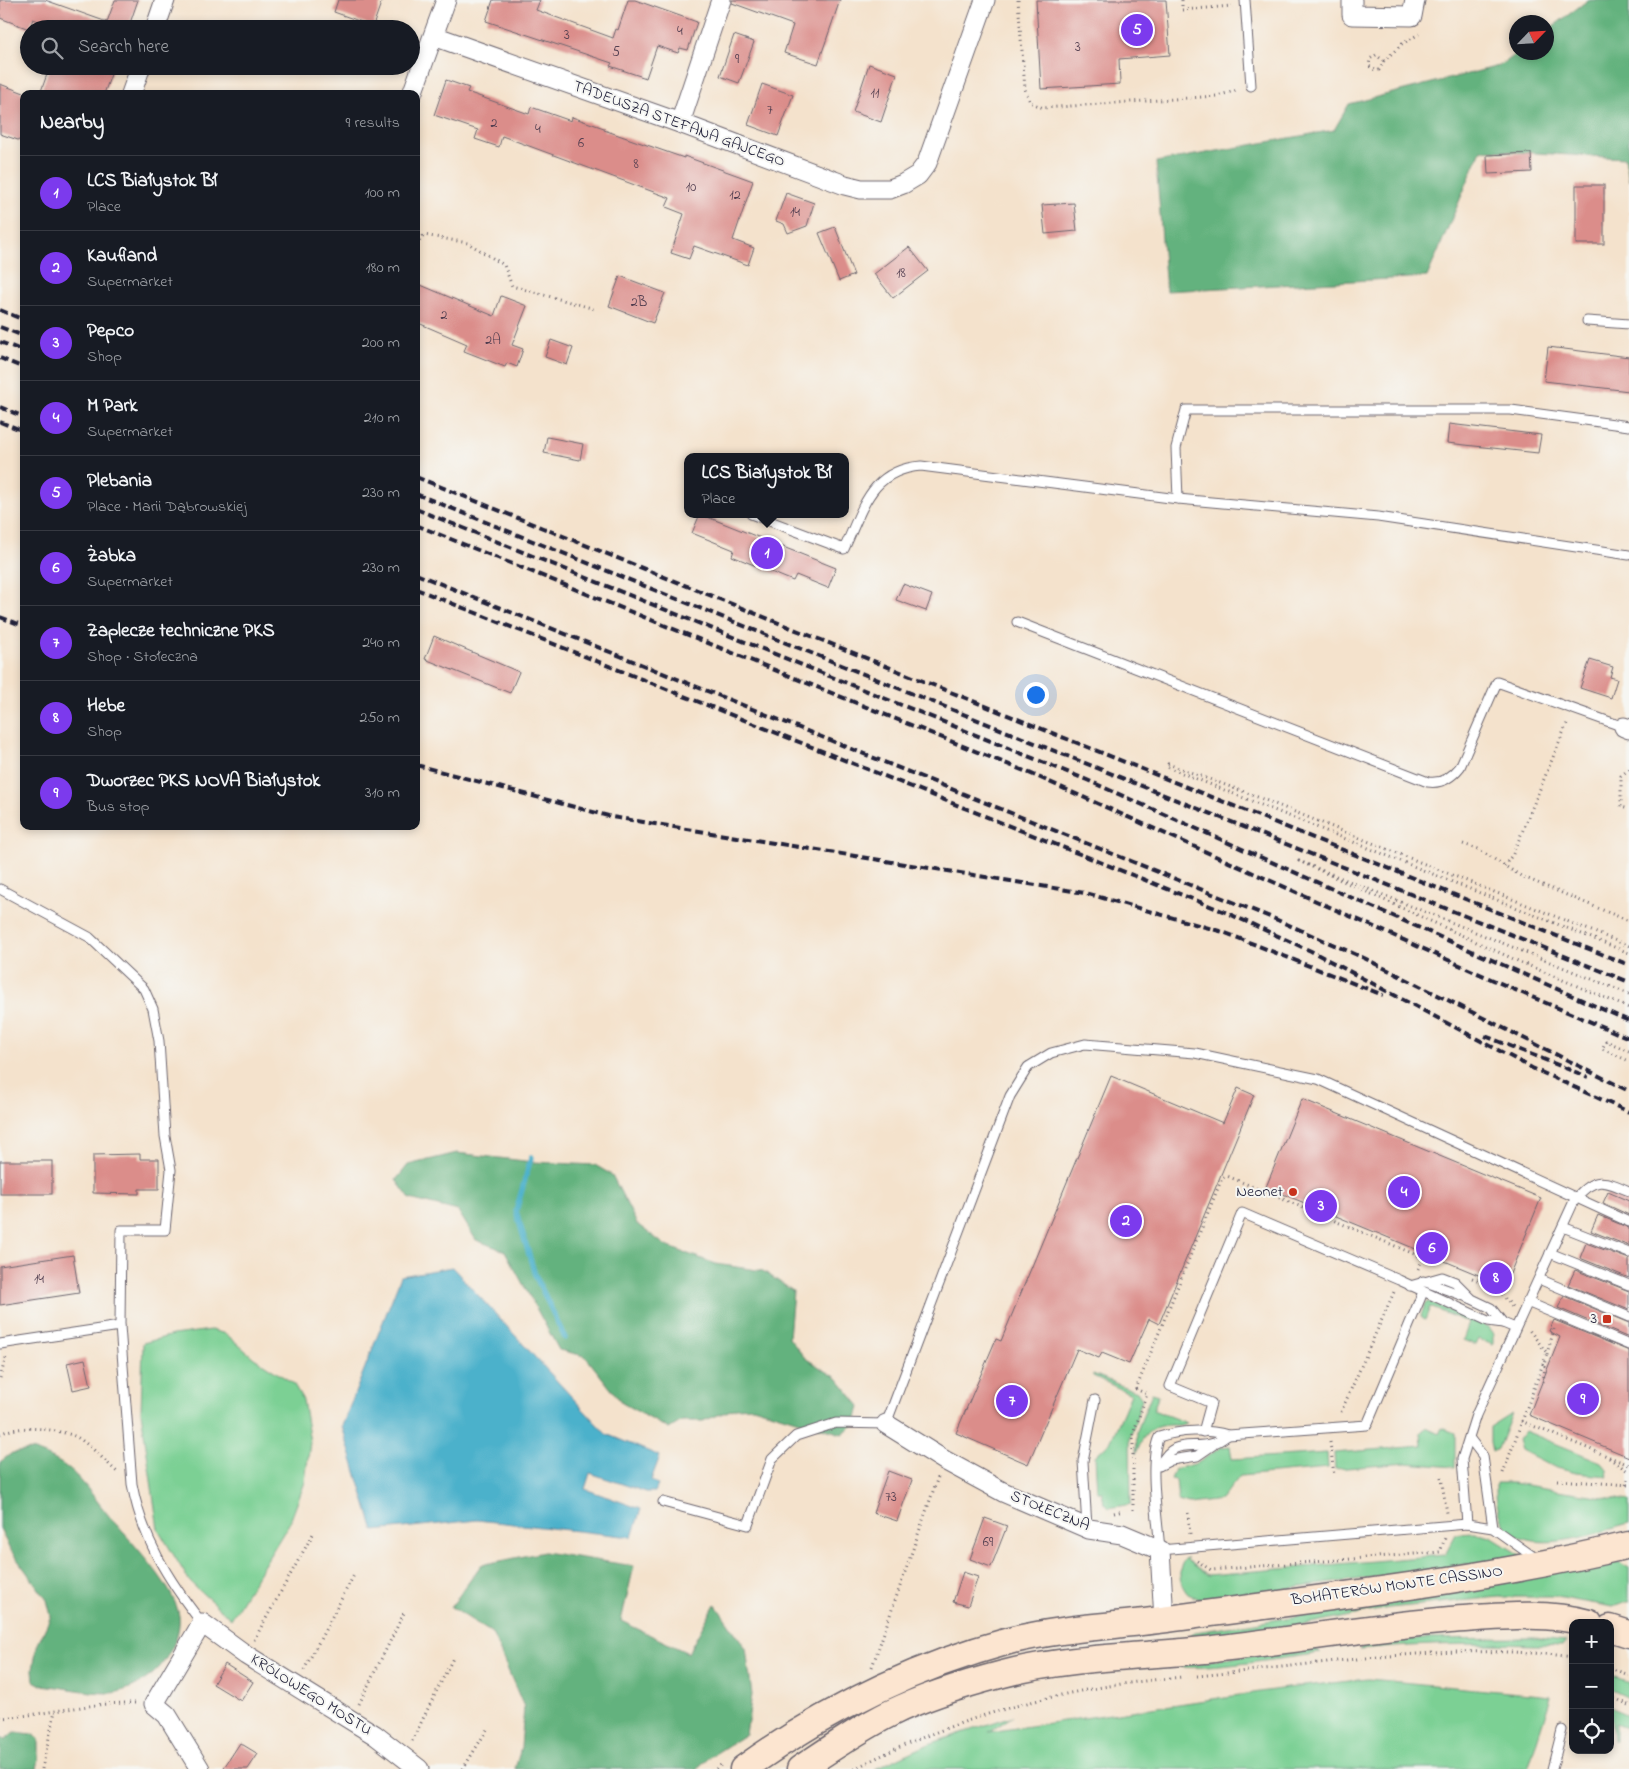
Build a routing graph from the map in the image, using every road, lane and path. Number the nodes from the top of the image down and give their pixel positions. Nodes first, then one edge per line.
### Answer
1 (166, 0) edge
2 (446, 0) edge
3 (721, 0) edge
4 (985, 0) edge
5 (1018, 0) edge
6 (1182, 0) edge
7 (1352, 0) edge
8 (1415, 0) edge
9 (1245, 2) edge
10 (158, 20) edge
11 (434, 36) junction
12 (1384, 61) joint
13 (420, 73) edge
14 (138, 75) edge
15 (419, 75) edge
16 (1251, 86) joint
17 (132, 90) edge
18 (414, 90) edge
19 (680, 123) junction
20 (420, 240) edge
21 (595, 309) dead end
22 (1587, 320) dead end
23 (1629, 324) edge
24 (1629, 426) edge
25 (1178, 499) junction
26 (762, 518) edge
27 (1629, 555) edge
28 (1018, 622) dead end
29 (1573, 709) junction
30 (1626, 728) edge
31 (1629, 768) edge
32 (1629, 809) edge
33 (1463, 844) dead end
34 (1504, 866) junction
35 (0, 889) edge
36 (1629, 921) edge
37 (1629, 946) edge
38 (1629, 953) edge
39 (1629, 994) edge
40 (1629, 1008) edge
41 (1629, 1051) edge
42 (1629, 1061) edge
43 (1227, 1176) dead end
44 (1629, 1191) edge
45 (1576, 1199) junction
46 (1629, 1222) edge
47 (1563, 1227) junction
48 (1550, 1253) junction
49 (1629, 1253) edge
50 (1423, 1258) dead end
51 (1538, 1279) junction
52 (1399, 1280) junction
53 (1629, 1285) edge
54 (1410, 1286) junction
55 (1423, 1292) junction
56 (1528, 1302) junction
57 (1629, 1317) edge
58 (1503, 1323) junction
59 (120, 1326) junction
60 (1515, 1328) junction
61 (1553, 1330) dead end
62 (11, 1342) junction
63 (0, 1344) edge
64 (1629, 1345) edge
65 (0, 1378) edge
66 (1543, 1382) dead end
67 (1094, 1400) dead end
68 (1521, 1421) dead end
69 (886, 1424) junction
70 (1334, 1427) junction
71 (1204, 1432) junction
72 (0, 1434) edge
73 (1228, 1435) junction
74 (1470, 1439) junction
75 (1602, 1454) junction
76 (944, 1460) junction
77 (1629, 1465) edge
78 (1629, 1472) edge
79 (1334, 1475) dead end
80 (1629, 1477) edge
81 (1155, 1478) junction
82 (1557, 1480) dead end
83 (132, 1484) junction
84 (1628, 1485) edge
85 (663, 1502) dead end
86 (1133, 1510) dead end
87 (1123, 1511) dead end
88 (1109, 1514) dead end
89 (1467, 1524) junction
90 (1087, 1527) junction
91 (1493, 1528) junction
92 (313, 1534) dead end
93 (1628, 1547) edge
94 (1160, 1550) junction
95 (1543, 1564) junction
96 (355, 1573) dead end
97 (404, 1613) dead end
98 (1164, 1620) junction
99 (1569, 1620) edge
100 (202, 1623) junction
101 (1167, 1654) junction
102 (246, 1655) junction
103 (454, 1656) dead end
104 (1569, 1656) edge
105 (1572, 1664) edge
106 (1614, 1669) edge
107 (870, 1674) dead end
108 (1629, 1674) edge
109 (1193, 1676) dead end
110 (1184, 1677) dead end
111 (295, 1686) junction
112 (1614, 1698) edge
113 (1629, 1705) edge
114 (160, 1709) junction
115 (1573, 1709) edge
116 (55, 1711) junction
117 (0, 1718) edge
118 (351, 1720) junction
119 (488, 1728) dead end
120 (1562, 1730) dead end
121 (404, 1756) junction
122 (42, 1769) edge
123 (200, 1769) edge
124 (419, 1769) edge
125 (463, 1769) edge
126 (743, 1769) edge
127 (800, 1769) edge
128 (854, 1769) edge
129 (1552, 1769) edge

1 - 10 street
2 - 11 street
3 - 19 street
4 - 19 street, TADEUSZA STEFANA GAJCEGO
5 - 16 path
6 - 9 path
7 - 8 street
9 - 16 lane
11 - 13 street
11 - 19 street, TADEUSZA STEFANA GAJCEGO
12 - 12 path
14 - 17 street
15 - 18 street
20 - 21 path
22 - 23 lane
24 - 25 lane
25 - 26 lane
25 - 27 lane
28 - 29 lane
29 - 30 lane
29 - 34 path
31 - 32 path
33 - 34 path
34 - 36 path
35 - 59 lane
37 - 38 path
39 - 40 path
41 - 42 path
43 - 86 path
44 - 45 lane
45 - 46 lane
45 - 47 lane
45 - 69 lane
47 - 48 lane
47 - 49 lane
48 - 51 lane
48 - 53 lane
50 - 52 path
51 - 56 lane
51 - 57 lane
52 - 54 lane
52 - 70 path
52 - 71 lane
54 - 55 lane
54 - 58 lane
55 - 58 lane
55 - 70 lane
56 - 60 lane
56 - 64 lane
58 - 60 lane
59 - 62 lane
59 - 83 lane
60 - 74 lane
61 - 66 path
62 - 63 lane
62 - 65 path
67 - 90 lane
68 - 75 path
69 - 76 street, STOŁECZNA
69 - 85 lane
70 - 73 lane
70 - 79 path
71 - 73 lane
71 - 81 lane
72 - 83 path
73 - 81 lane
74 - 89 lane
74 - 91 lane
75 - 77 path
75 - 78 path
76 - 90 street, STOŁECZNA
76 - 107 path
80 - 84 path
81 - 94 lane
82 - 84 path
83 - 100 lane
87 - 88 path
89 - 91 lane
89 - 94 lane
90 - 94 street, STOŁECZNA
91 - 95 lane
92 - 102 path
93 - 95 street, BOHATERÓW MONTE CASSINO
94 - 98 street
95 - 98 street, BOHATERÓW MONTE CASSINO
96 - 111 path
97 - 118 path
98 - 101 street
98 - 126 street, BOHATERÓW MONTE CASSINO
99 - 101 street
100 - 102 street, KRÓLOWEGO MOSTU
100 - 114 street
101 - 127 street
102 - 111 street, KRÓLOWEGO MOSTU
103 - 121 path
104 - 109 path
105 - 115 path
106 - 108 path
110 - 128 path
111 - 118 street, KRÓLOWEGO MOSTU
112 - 113 path
114 - 116 path
114 - 123 street
116 - 117 path
116 - 122 path
118 - 121 street, KRÓLOWEGO MOSTU
119 - 125 path
120 - 129 lane
121 - 124 street, KRÓLOWEGO MOSTU

